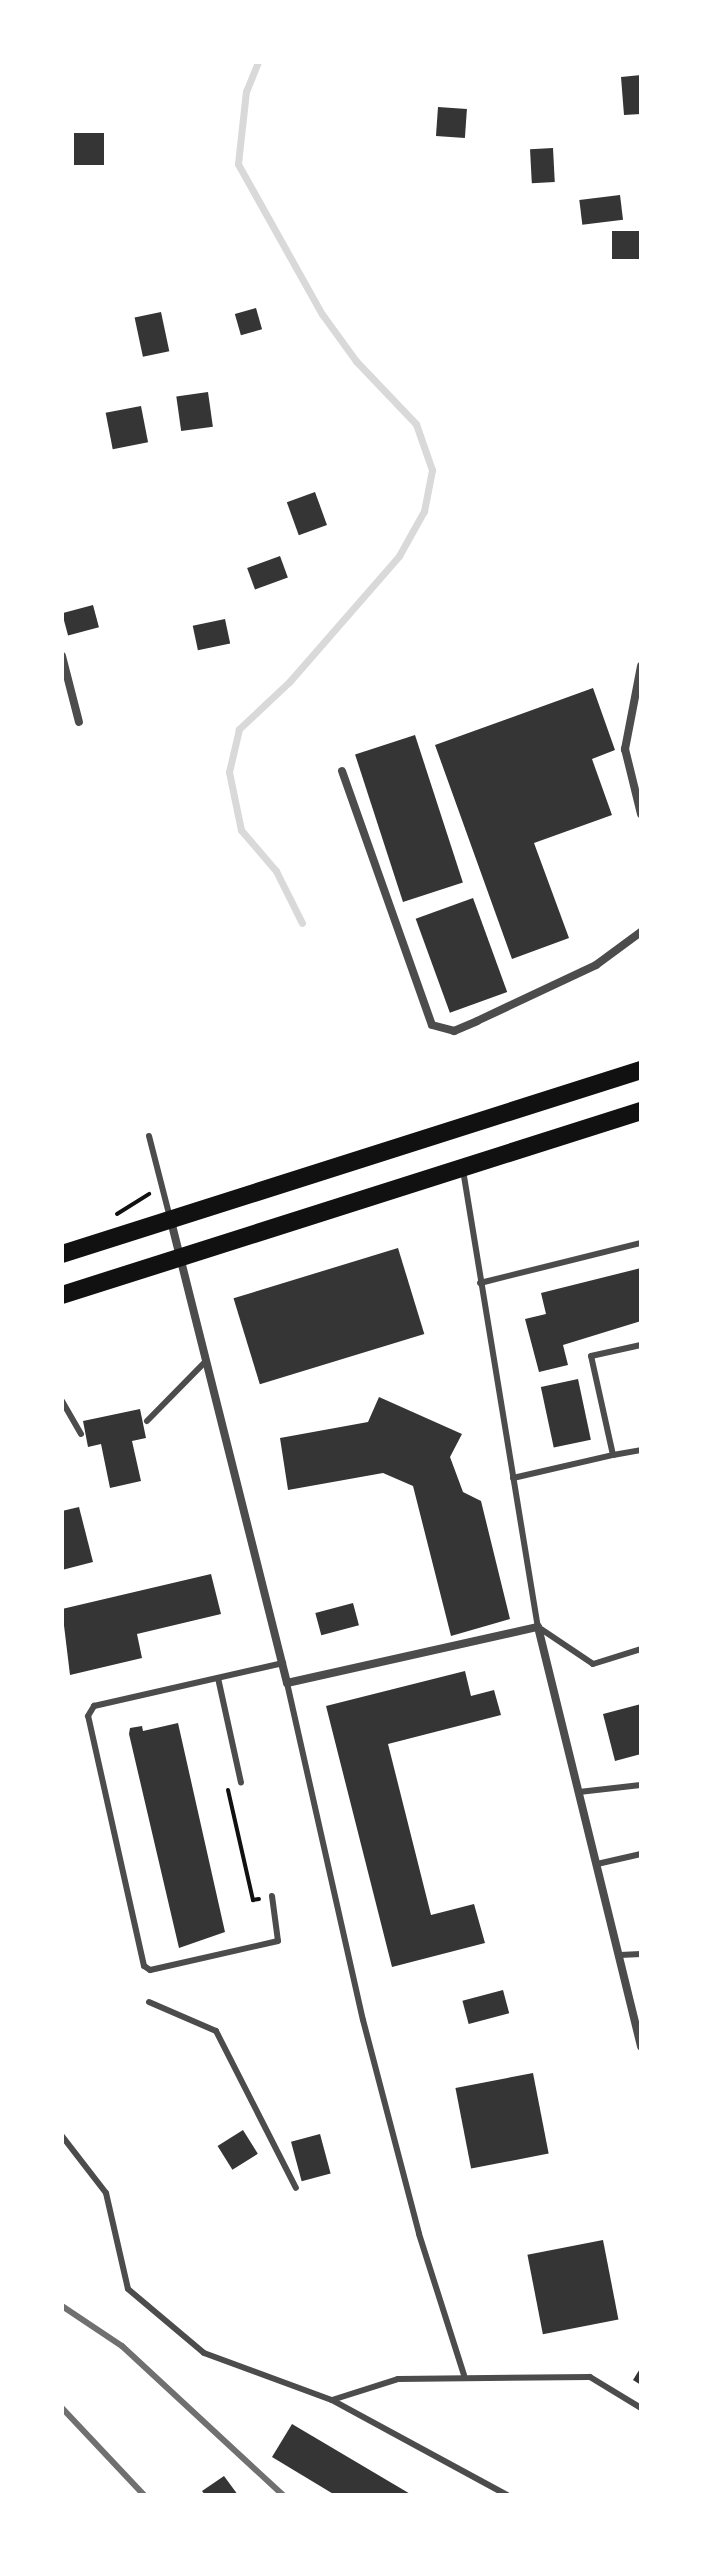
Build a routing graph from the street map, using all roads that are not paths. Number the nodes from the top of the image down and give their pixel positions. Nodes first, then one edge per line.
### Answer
1 (62, 656) edge
2 (641, 666) edge
3 (79, 722) dead end
4 (342, 771) dead end
5 (641, 814) edge
6 (641, 932) edge
7 (641, 1070) edge
8 (641, 1111) edge
9 (149, 1136) dead end
10 (463, 1168) junction
11 (171, 1221) junction
12 (641, 1243) edge
13 (62, 1254) edge
14 (180, 1258) junction
15 (480, 1283) junction
16 (62, 1295) edge
17 (641, 1345) edge
18 (207, 1361) junction
19 (62, 1401) edge
20 (147, 1421) dead end
21 (81, 1434) dead end
22 (641, 1450) edge
23 (613, 1455) junction
24 (513, 1478) junction
25 (538, 1627) junction
26 (641, 1649) edge
27 (283, 1663) junction
28 (218, 1678) junction
29 (287, 1683) junction
30 (241, 1783) road end
31 (641, 1785) edge
32 (579, 1792) junction
33 (641, 1854) edge
34 (597, 1864) junction
35 (272, 1896) road end
36 (641, 1954) edge
37 (620, 1955) junction
38 (149, 2002) dead end
39 (641, 2047) edge
40 (62, 2136) edge
41 (296, 2188) dead end
42 (464, 2375) junction
43 (332, 2400) junction
44 (641, 2408) edge
45 (507, 2495) edge

1 - 3 street
2 - 5 street
4 - 6 street
7 - 11 main road
8 - 10 main road
9 - 11 lane
10 - 14 main road
10 - 15 lane
11 - 13 main road
11 - 14 street
12 - 15 lane
14 - 16 main road
14 - 18 street
15 - 24 lane
17 - 23 lane
18 - 20 lane
18 - 27 street
19 - 21 lane
22 - 23 lane
23 - 24 lane
24 - 25 lane
25 - 26 lane
25 - 29 street
25 - 32 street
27 - 28 lane
27 - 29 street
28 - 30 lane
28 - 35 lane
29 - 42 lane
31 - 32 lane
32 - 34 street
33 - 34 lane
34 - 37 street
36 - 37 lane
37 - 39 street
38 - 41 lane
40 - 43 lane
42 - 43 lane
42 - 44 lane
43 - 45 lane

